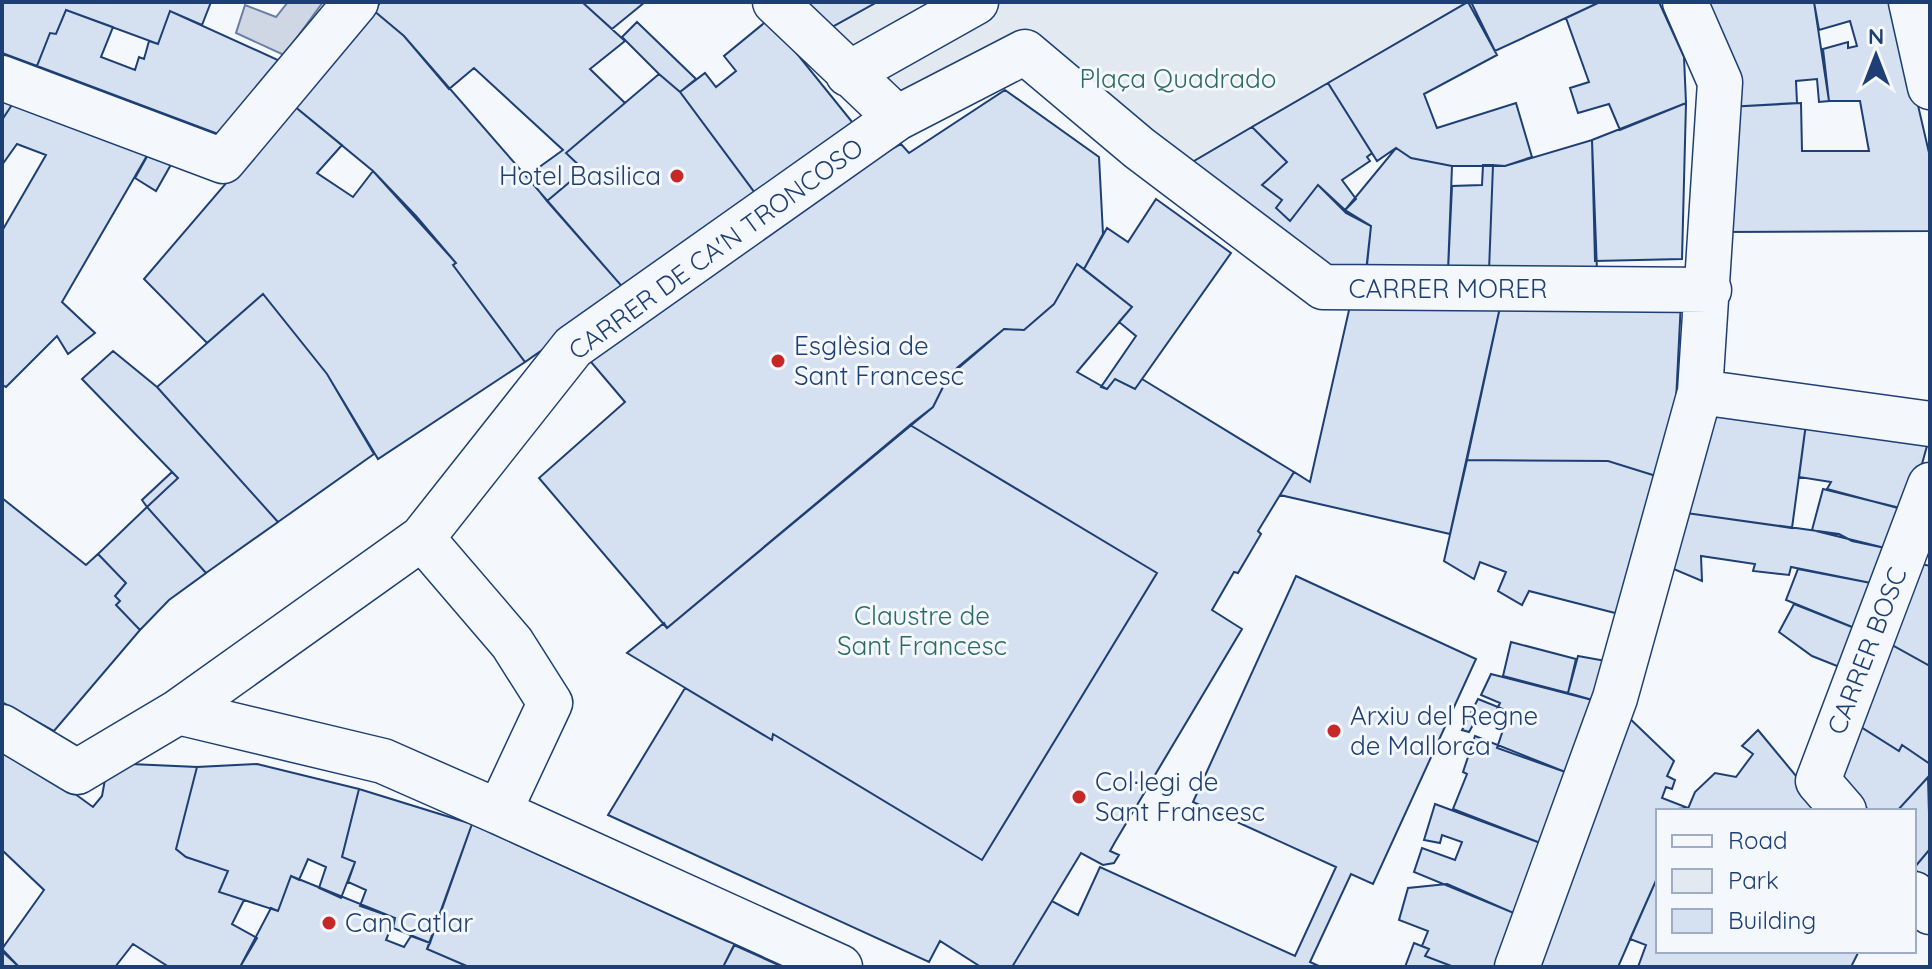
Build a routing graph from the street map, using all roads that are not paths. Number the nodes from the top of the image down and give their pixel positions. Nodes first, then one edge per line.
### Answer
1 (356, 2) edge
2 (775, 2) edge
3 (976, 2) edge
4 (1685, 2) edge
5 (1911, 2) edge
6 (848, 74) junction
7 (2, 78) edge
8 (1930, 87) edge
9 (897, 118) junction
10 (1139, 148) joint
11 (1709, 290) junction
12 (1700, 392) junction
13 (1930, 424) edge
14 (1930, 485) edge
15 (422, 538) junction
16 (178, 712) junction
17 (2, 727) edge
18 (1842, 809) edge
19 (499, 812) junction
20 (1916, 896) edge
21 (1930, 912) edge
22 (840, 967) edge
23 (1517, 967) edge

1 - 7 street
2 - 6 street
3 - 6 street
4 - 11 street
5 - 8 street
6 - 9 street
9 - 10 street, CARRER DE CA'N TRONCOSO
9 - 15 street, CARRER DE CA'N TRONCOSO
10 - 11 street, CARRER MORER
11 - 12 street
12 - 13 street
12 - 23 street
14 - 18 street, CARRER BOSC
15 - 16 street, CARRER DE CA'N TRONCOSO
15 - 19 street
16 - 17 street, CARRER DE CA'N TRONCOSO
16 - 19 street
19 - 22 street
20 - 21 street

